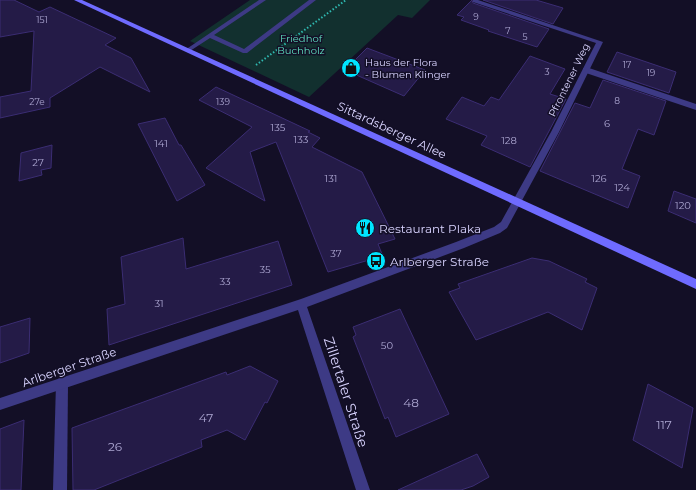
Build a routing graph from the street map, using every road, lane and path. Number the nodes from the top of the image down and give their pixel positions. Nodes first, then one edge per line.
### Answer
1 (77, 0) edge
2 (263, 0) edge
3 (312, 0) edge
4 (346, 0) edge
5 (475, 0) edge
6 (210, 36) junction
7 (188, 50) junction
8 (586, 70) junction
9 (242, 75) junction
10 (696, 107) edge
11 (517, 202) junction
12 (696, 284) edge
13 (301, 304) junction
14 (62, 383) junction
15 (0, 404) edge
16 (60, 490) edge
17 (363, 490) edge

1 - 7 main road, Sittardsberger Allee
2 - 6 street
3 - 6 street
4 - 9 path
5 - 8 street, Pfrontener Weg
6 - 7 street
7 - 9 main road, Sittardsberger Allee
8 - 10 street
8 - 11 street, Pfrontener Weg
9 - 11 main road, Sittardsberger Allee
11 - 12 main road, Sittardsberger Allee
11 - 13 street, Arlberger Straße
13 - 14 street, Arlberger Straße
13 - 17 street, Zillertaler Straße
14 - 15 street, Arlberger Straße
14 - 16 street

